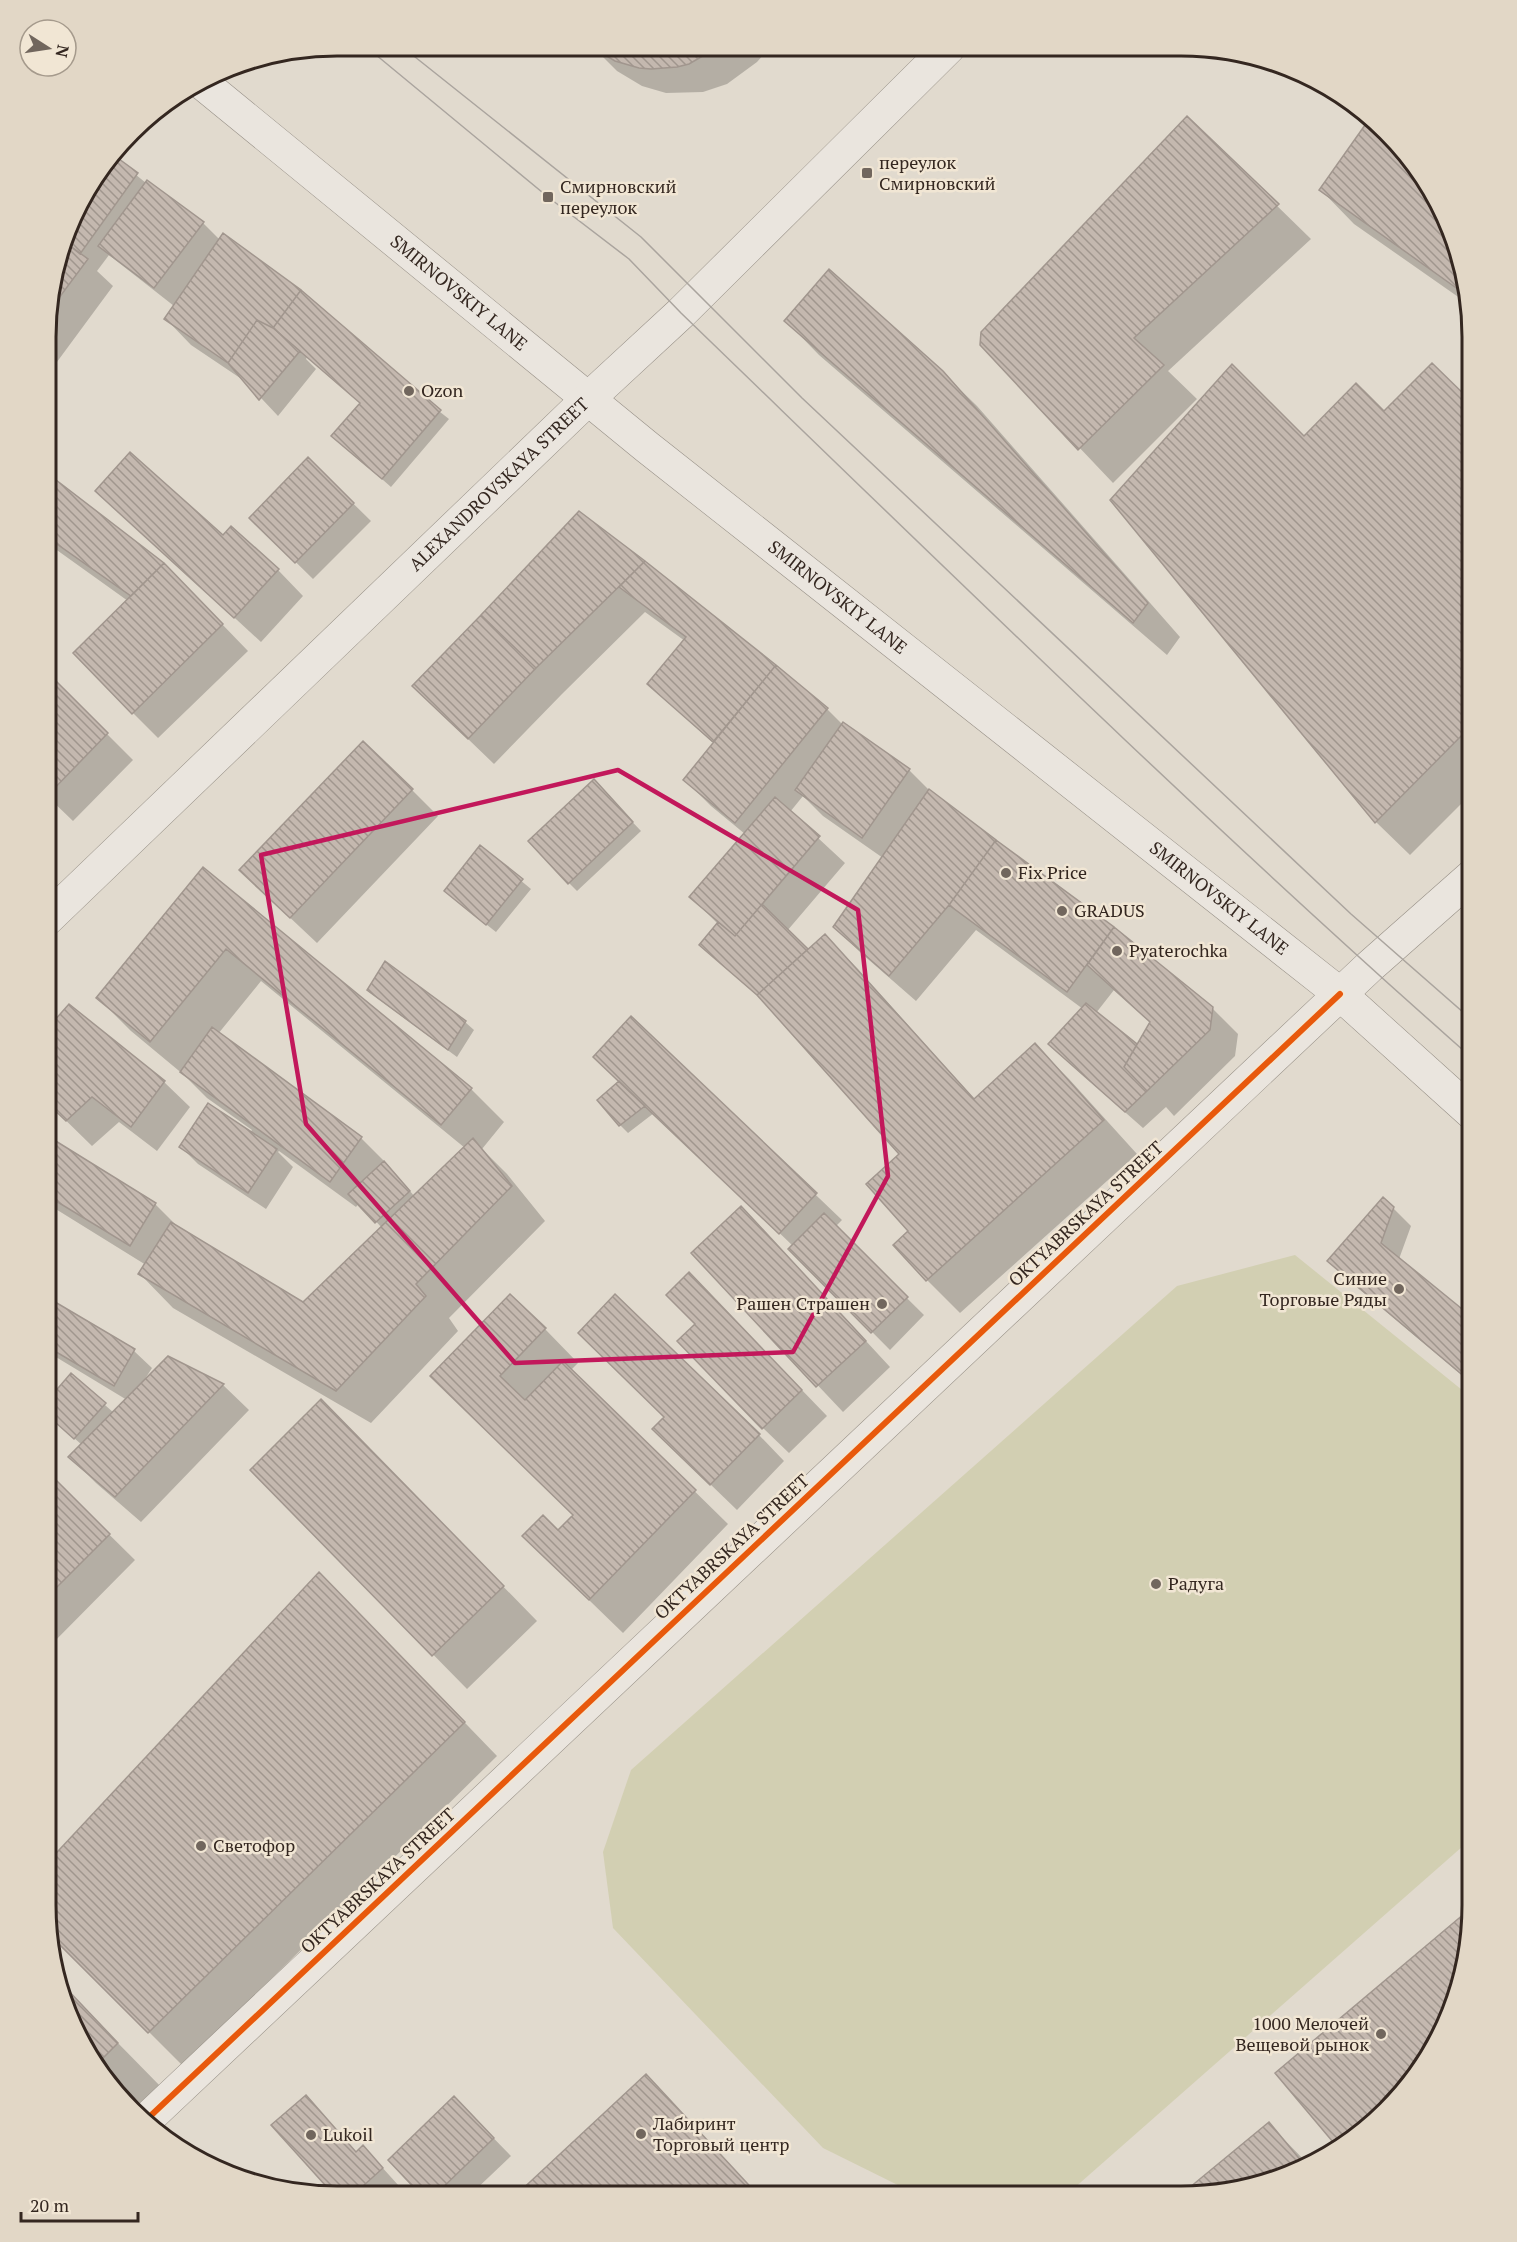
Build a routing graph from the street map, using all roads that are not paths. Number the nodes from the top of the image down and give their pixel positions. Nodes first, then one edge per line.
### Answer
1 (940, 56) edge
2 (207, 87) edge
3 (588, 399) junction
4 (1462, 885) edge
5 (56, 909) edge
6 (1340, 994) junction
7 (1462, 1104) edge
8 (150, 2116) edge

1 - 3 main road, ALEXANDROVSKAYA STREET
2 - 3 main road, SMIRNOVSKIY LANE
3 - 5 main road, ALEXANDROVSKAYA STREET
3 - 6 main road, SMIRNOVSKIY LANE
4 - 6 main road, OKTYABRSKAYA STREET
6 - 7 main road, SMIRNOVSKIY LANE
6 - 8 main road, OKTYABRSKAYA STREET

